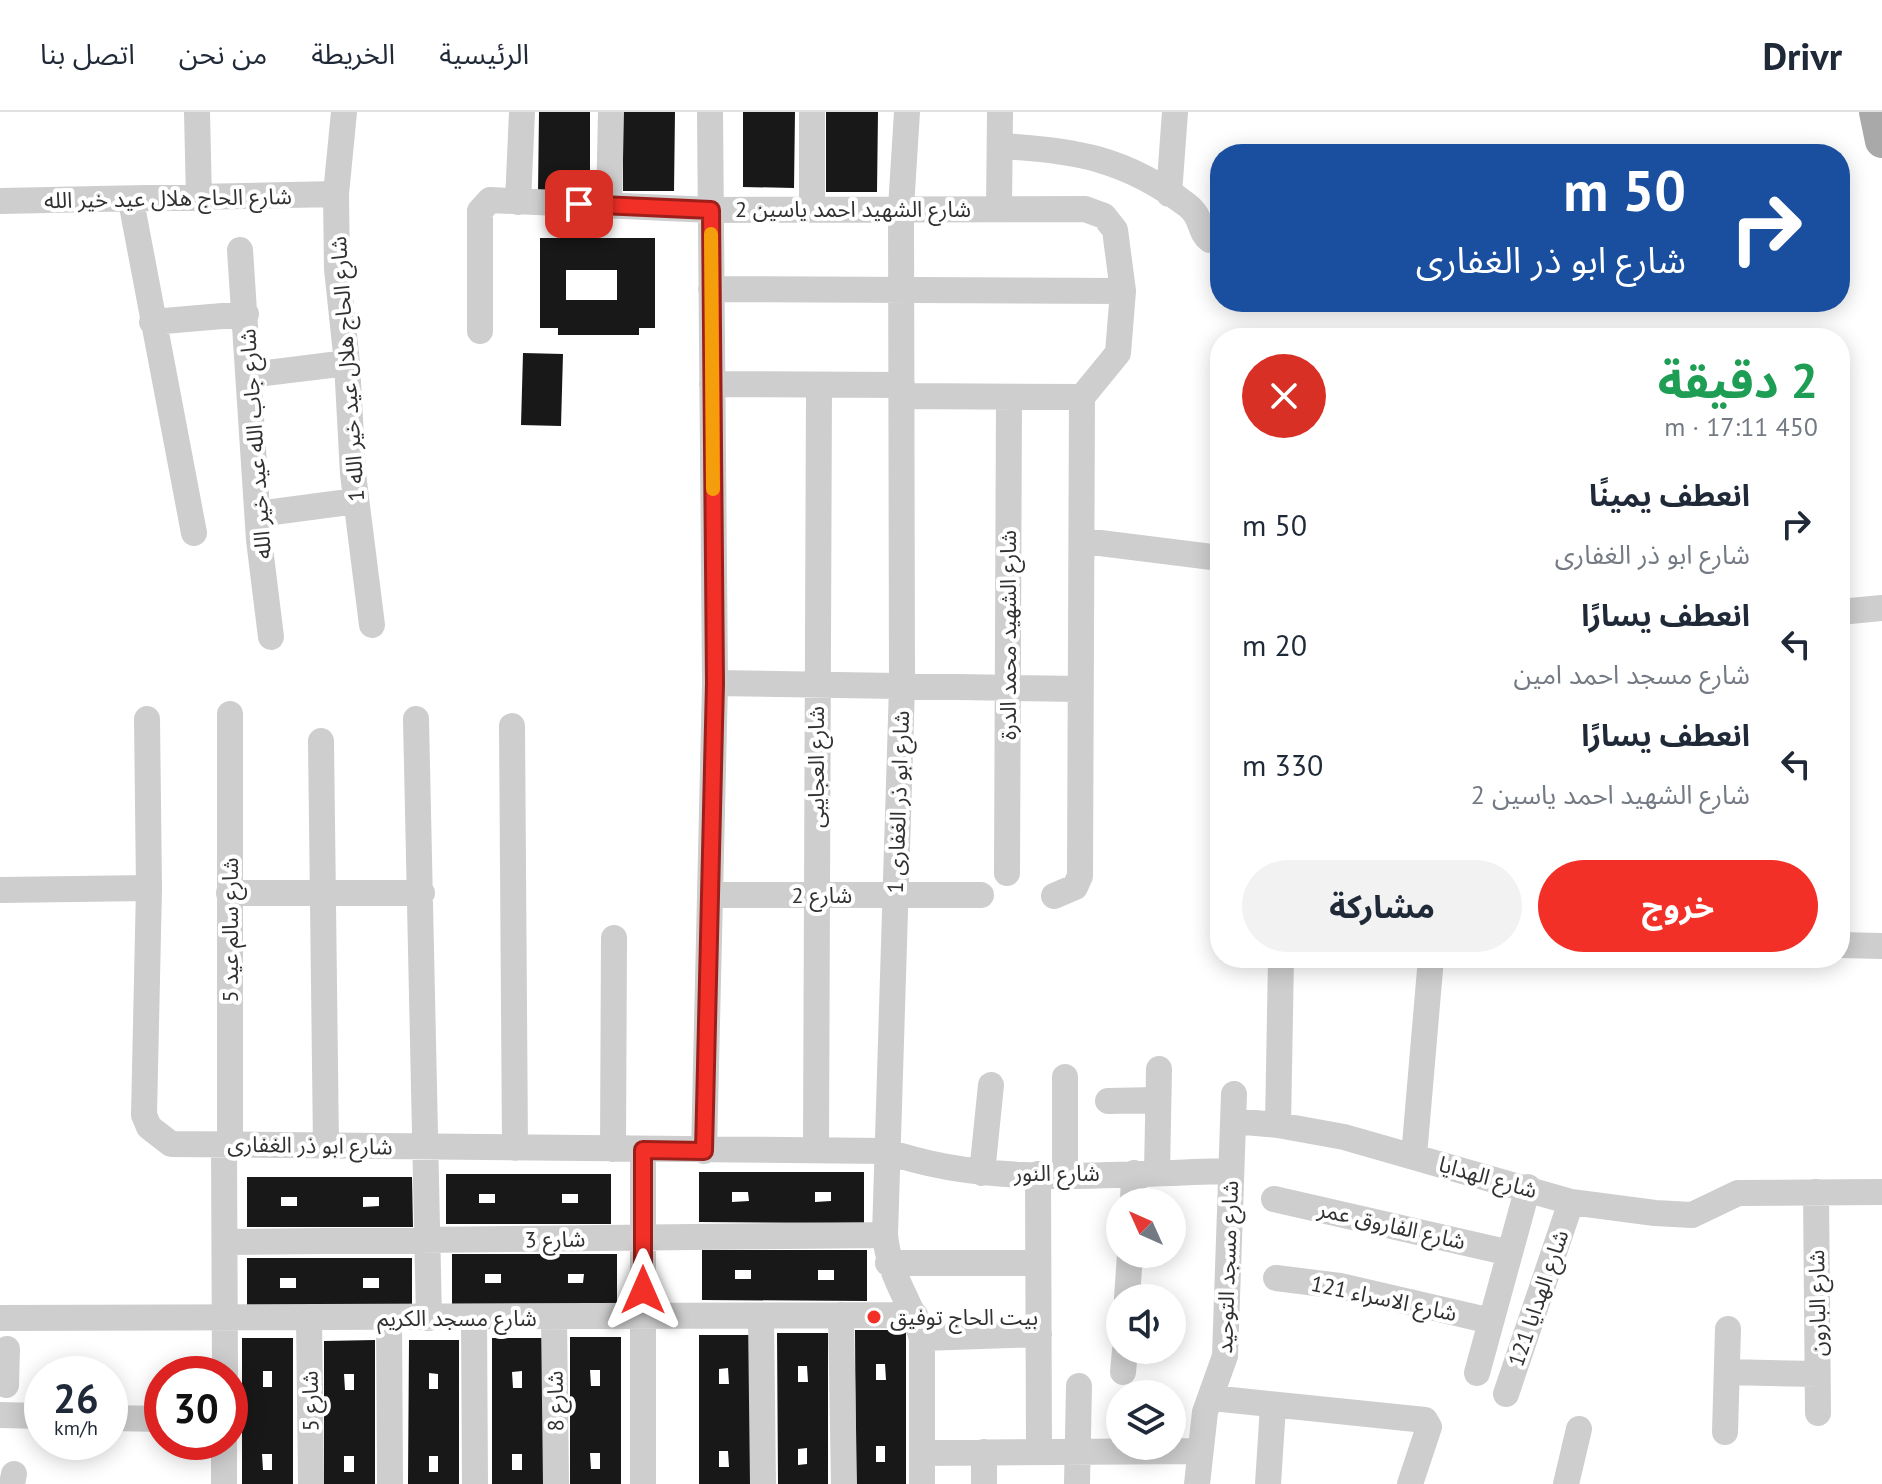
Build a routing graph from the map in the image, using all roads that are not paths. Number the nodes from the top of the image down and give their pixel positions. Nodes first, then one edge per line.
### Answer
1 (197, 112) edge
2 (344, 112) edge
3 (522, 112) edge
4 (611, 112) edge
5 (710, 112) edge
6 (812, 112) edge
7 (907, 112) edge
8 (1000, 112) edge
9 (1175, 112) edge
10 (1876, 112) edge
11 (1882, 141) edge
12 (1000, 146) junction
13 (336, 194) junction
14 (1169, 194) junction
15 (199, 199) junction
16 (0, 201) edge
17 (131, 201) junction
18 (518, 202) junction
19 (609, 206) junction
20 (901, 208) junction
21 (812, 209) junction
22 (999, 209) junction
23 (711, 210) junction
24 (1210, 240) dead end
25 (240, 250) dead end
26 (711, 289) junction
27 (903, 291) junction
28 (1123, 291) junction
29 (246, 314) junction
30 (152, 322) junction
31 (480, 331) dead end
32 (347, 363) junction
33 (250, 375) junction
34 (712, 384) junction
35 (819, 385) junction
36 (902, 390) junction
37 (1009, 397) junction
38 (1082, 397) junction
39 (356, 501) junction
40 (258, 514) junction
41 (194, 533) dead end
42 (1084, 541) junction
43 (1210, 557) edge
44 (1882, 608) edge
45 (1850, 611) edge
46 (372, 625) dead end
47 (271, 637) dead end
48 (715, 683) junction
49 (816, 685) junction
50 (902, 686) junction
51 (1008, 688) junction
52 (1079, 689) junction
53 (230, 714) dead end
54 (147, 719) dead end
55 (416, 719) dead end
56 (512, 726) dead end
57 (321, 741) dead end
58 (1007, 873) dead end
59 (149, 888) junction
60 (0, 890) edge
61 (229, 893) junction
62 (323, 893) junction
63 (422, 893) junction
64 (711, 895) junction
65 (816, 895) junction
66 (895, 895) junction
67 (981, 895) dead end
68 (1054, 896) dead end
69 (614, 938) dead end
70 (1850, 945) edge
71 (1882, 946) edge
72 (1281, 968) edge
73 (1430, 968) edge
74 (1159, 1069) dead end
75 (1065, 1077) dead end
76 (991, 1085) dead end
77 (1234, 1094) dead end
78 (1158, 1100) junction
79 (1108, 1101) dead end
80 (1233, 1121) junction
81 (1278, 1125) junction
82 (227, 1145) junction
83 (326, 1146) junction
84 (425, 1147) junction
85 (515, 1148) junction
86 (613, 1149) junction
87 (816, 1149) junction
88 (643, 1150) junction
89 (704, 1151) junction
90 (886, 1151) junction
91 (1414, 1156) junction
92 (1231, 1171) junction
93 (982, 1173) junction
94 (1065, 1173) junction
95 (1145, 1173) junction
96 (1038, 1174) junction
97 (1528, 1187) junction
98 (1139, 1188) edge
99 (1816, 1192) junction
100 (1882, 1192) edge
101 (1274, 1199) dead end
102 (1571, 1202) junction
103 (885, 1235) junction
104 (643, 1238) junction
105 (427, 1240) junction
106 (225, 1242) junction
107 (1510, 1253) junction
108 (888, 1263) junction
109 (1038, 1263) junction
110 (1276, 1278) dead end
111 (841, 1315) junction
112 (761, 1316) junction
113 (554, 1317) junction
114 (643, 1317) junction
115 (0, 1318) edge
116 (225, 1318) junction
117 (309, 1318) junction
118 (389, 1318) junction
119 (429, 1318) junction
120 (474, 1318) junction
121 (1491, 1321) junction
122 (918, 1326) junction
123 (1728, 1329) dead end
124 (1039, 1334) junction
125 (225, 1356) edge
126 (1727, 1372) junction
127 (1477, 1373) dead end
128 (1817, 1374) junction
129 (1079, 1386) dead end
130 (1506, 1394) dead end
131 (1212, 1398) junction
132 (1273, 1406) junction
133 (1818, 1413) dead end
134 (0, 1415) edge
135 (24, 1416) edge
136 (1579, 1429) dead end
137 (1725, 1432) dead end
138 (1039, 1451) junction
139 (1078, 1451) junction
140 (1199, 1451) junction
141 (984, 1452) junction
142 (922, 1453) junction
143 (224, 1460) edge
144 (224, 1484) edge
145 (311, 1484) edge
146 (390, 1484) edge
147 (475, 1484) edge
148 (556, 1484) edge
149 (643, 1484) edge
150 (763, 1484) edge
151 (844, 1484) edge
152 (922, 1484) edge
153 (984, 1484) edge
154 (1077, 1484) edge
155 (1197, 1484) edge
156 (1268, 1484) edge
157 (1410, 1484) edge
158 (1566, 1484) edge

1 - 15 street
2 - 13 street, شارع الحاج هلال عيد خير الله 1
3 - 18 street
4 - 19 street
5 - 23 street
6 - 21 street
7 - 20 street, شارع ابو ذر الغفارى 1
8 - 12 street
9 - 14 street
10 - 11 main road
12 - 14 street
12 - 22 street
13 - 15 street, شارع الحاج هلال عيد خير الله
13 - 32 street, شارع الحاج هلال عيد خير الله 1
14 - 24 street
15 - 17 street, شارع الحاج هلال عيد خير الله
16 - 17 street, شارع الحاج هلال عيد خير الله
17 - 30 street
18 - 19 street, شارع الشهيد احمد ياسين 2
18 - 31 street, شارع الشهيد احمد ياسين 2
19 - 23 street, شارع الشهيد احمد ياسين 2
20 - 21 street, شارع الشهيد احمد ياسين 2
20 - 22 street, شارع الشهيد احمد ياسين 2
20 - 27 street, شارع ابو ذر الغفارى 1
21 - 23 street, شارع الشهيد احمد ياسين 2
22 - 28 street, شارع الشهيد احمد ياسين 2
23 - 26 street
25 - 29 street, شارع جاب الله عيد خير الله
26 - 27 street
26 - 34 street
27 - 28 street
27 - 36 street, شارع ابو ذر الغفارى 1
28 - 38 street, شارع الشهيد احمد ياسين 2
29 - 30 street
29 - 33 street, شارع جاب الله عيد خير الله
30 - 41 street
32 - 33 street
32 - 39 street, شارع الحاج هلال عيد خير الله 1
33 - 40 street, شارع جاب الله عيد خير الله
34 - 35 street
34 - 48 street
35 - 36 street
35 - 49 street, شارع العجايبى
36 - 37 street
36 - 50 street, شارع ابو ذر الغفارى 1
37 - 38 street
37 - 51 street, شارع الشهيد محمد الدرة
38 - 42 street
39 - 40 street
39 - 46 street, شارع الحاج هلال عيد خير الله 1
40 - 47 street, شارع جاب الله عيد خير الله
42 - 43 street
42 - 52 street
44 - 45 street
48 - 49 street
48 - 64 street
49 - 50 street
49 - 65 street, شارع العجايبى
50 - 51 street
50 - 66 street, شارع ابو ذر الغفارى 1
51 - 52 street
51 - 58 street, شارع الشهيد محمد الدرة
52 - 68 street
53 - 61 street, شارع سالم عيد 5
54 - 59 street, شارع ابو ذر الغفارى
55 - 63 street
56 - 85 street
57 - 62 street
59 - 60 street
59 - 82 street, شارع ابو ذر الغفارى
61 - 62 street
61 - 82 street, شارع سالم عيد 5
62 - 63 street
62 - 83 street
63 - 84 street
64 - 65 street, شارع 2
64 - 89 street
65 - 66 street, شارع 2
65 - 87 street, شارع العجايبى
66 - 67 street, شارع 2
66 - 90 street, شارع ابو ذر الغفارى 1
69 - 86 street
70 - 71 street
72 - 81 street
73 - 91 street
74 - 78 street
75 - 94 street
76 - 93 street
77 - 80 street, شارع مسجد التوحيد
78 - 79 street
78 - 95 street
80 - 81 street, شارع الهدايا
80 - 92 street, شارع مسجد التوحيد
81 - 91 street, شارع الهدايا
82 - 83 street, شارع ابو ذر الغفارى
82 - 106 street, شارع سالم عيد 5
83 - 84 street, شارع ابو ذر الغفارى
84 - 85 street, شارع ابو ذر الغفارى
84 - 105 street
85 - 86 street, شارع ابو ذر الغفارى
86 - 88 street, شارع ابو ذر الغفارى
87 - 89 street, شارع ابو ذر الغفارى
87 - 90 street, شارع ابو ذر الغفارى
88 - 89 street, شارع ابو ذر الغفارى
88 - 104 street
90 - 93 street, شارع النور
90 - 103 street, شارع ابو ذر الغفارى 1
91 - 97 street, شارع الهدايا
92 - 95 street, شارع النور
92 - 131 street, شارع مسجد التوحيد
93 - 96 street, شارع النور
94 - 95 street, شارع النور
94 - 96 street, شارع النور
95 - 98 street
96 - 109 street
97 - 102 street, شارع الهدايا
97 - 107 street
99 - 100 street
99 - 102 street, شارع الهدايا
99 - 128 street, شارع البارون
101 - 107 street, شارع الفاروق عمر
102 - 130 street, شارع الهدايا 121
103 - 104 street, شارع 3
103 - 108 street, شارع ابو ذر الغفارى 1
104 - 105 street, شارع 3
104 - 114 street
105 - 106 street, شارع 3
105 - 119 street
106 - 116 street, شارع سالم عيد 5
107 - 121 street
108 - 109 street
108 - 122 street, شارع ابو ذر الغفارى 1
109 - 124 street
110 - 121 street, شارع الاسراء 121
111 - 112 street, شارع مسجد الكريم
111 - 122 street, شارع مسجد الكريم
111 - 151 street
112 - 114 street, شارع مسجد الكريم
112 - 150 street
113 - 114 street, شارع مسجد الكريم
113 - 120 street, شارع مسجد الكريم
113 - 148 street, شارع 8
114 - 149 street
115 - 116 street, شارع مسجد الكريم
116 - 117 street, شارع مسجد الكريم
116 - 125 street, شارع سالم عيد 5
117 - 118 street, شارع مسجد الكريم
117 - 145 street, شارع 5
118 - 119 street, شارع مسجد الكريم
118 - 146 street
119 - 120 street, شارع مسجد الكريم
120 - 147 street
121 - 127 street
122 - 124 street, شارع مسجد الكريم
122 - 142 street, شارع ابو ذر الغفارى 1
123 - 126 street
124 - 138 street
126 - 128 street
126 - 137 street
128 - 133 street, شارع البارون
129 - 139 street
131 - 132 street
131 - 140 street, شارع مسجد التوحيد
132 - 156 street
132 - 157 street
134 - 135 street
136 - 158 street
138 - 139 street
138 - 141 street
139 - 140 street
139 - 154 street
140 - 155 street, شارع مسجد التوحيد
141 - 142 street
141 - 153 street
142 - 152 street, شارع ابو ذر الغفارى 1
143 - 144 street

